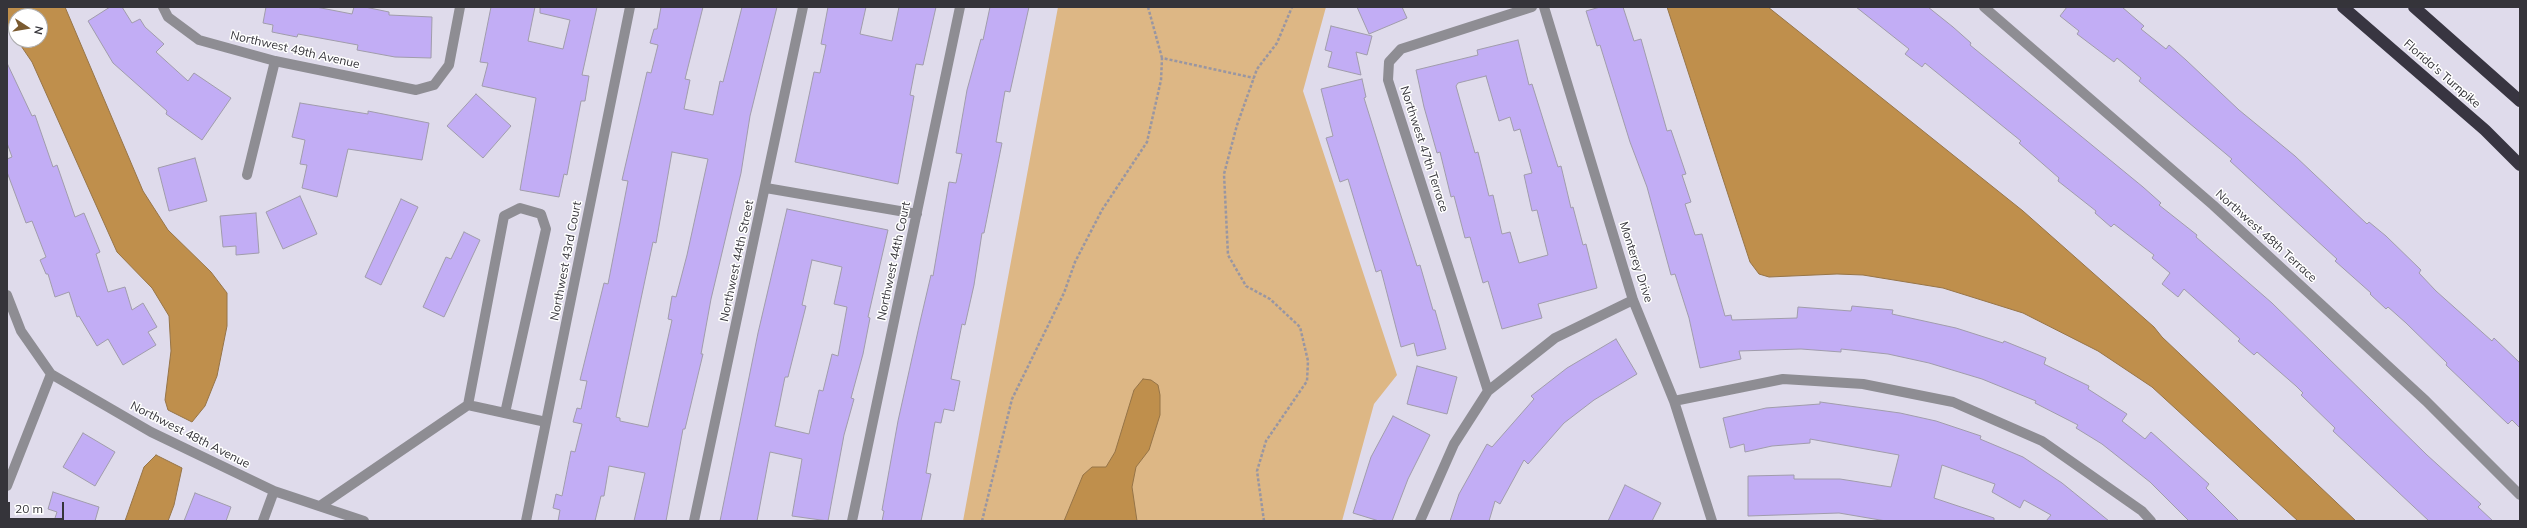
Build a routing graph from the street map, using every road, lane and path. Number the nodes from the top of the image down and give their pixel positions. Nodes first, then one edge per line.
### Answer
1 (163, 7) edge
2 (460, 7) edge
3 (630, 7) edge
4 (803, 7) edge
5 (960, 7) edge
6 (1148, 7) edge
7 (1292, 7) edge
8 (1532, 7) edge
9 (1544, 7) edge
10 (1984, 7) edge
11 (2343, 7) edge
12 (2414, 7) edge
13 (1162, 58) junction
14 (275, 62) junction
15 (1254, 78) junction
16 (2520, 101) edge
17 (2520, 165) edge
18 (247, 176) dead end
19 (766, 188) junction
20 (917, 214) junction
21 (7, 294) edge
22 (1634, 300) junction
23 (51, 374) junction
24 (1488, 391) junction
25 (1674, 401) junction
26 (468, 405) junction
27 (505, 413) junction
28 (546, 422) junction
29 (7, 486) edge
30 (274, 491) junction
31 (2520, 495) edge
32 (320, 506) junction
33 (263, 521) edge
34 (364, 521) edge
35 (526, 521) edge
36 (694, 521) edge
37 (852, 521) edge
38 (982, 521) edge
39 (1264, 521) edge
40 (1420, 521) edge
41 (1712, 521) edge
42 (2151, 521) edge

1 - 14 street, Northwest 49th Avenue
2 - 14 street, Northwest 49th Avenue
3 - 28 street, Northwest 43rd Court
4 - 19 street, Northwest 44th Street
5 - 20 street, Northwest 44th Court
6 - 13 path
7 - 15 path
8 - 24 street, Northwest 47th Terrace
9 - 22 street, Monterey Drive
10 - 31 street, Northwest 48th Terrace
11 - 17 highway, Florida's Turnpike
12 - 16 highway
13 - 15 path
13 - 38 path
14 - 18 street
15 - 39 path
19 - 20 street
19 - 36 street, Northwest 44th Street
20 - 37 street, Northwest 44th Court
21 - 23 street, Northwest 48th Avenue
22 - 24 street
22 - 25 street, Monterey Drive
23 - 29 street
23 - 30 street, Northwest 48th Avenue
24 - 40 street
25 - 41 street, Monterey Drive
25 - 42 street
26 - 27 street
26 - 27 street
26 - 32 street
27 - 28 street
28 - 35 street, Northwest 43rd Court
30 - 32 street, Northwest 48th Avenue
30 - 33 street
32 - 34 street, Northwest 48th Avenue

